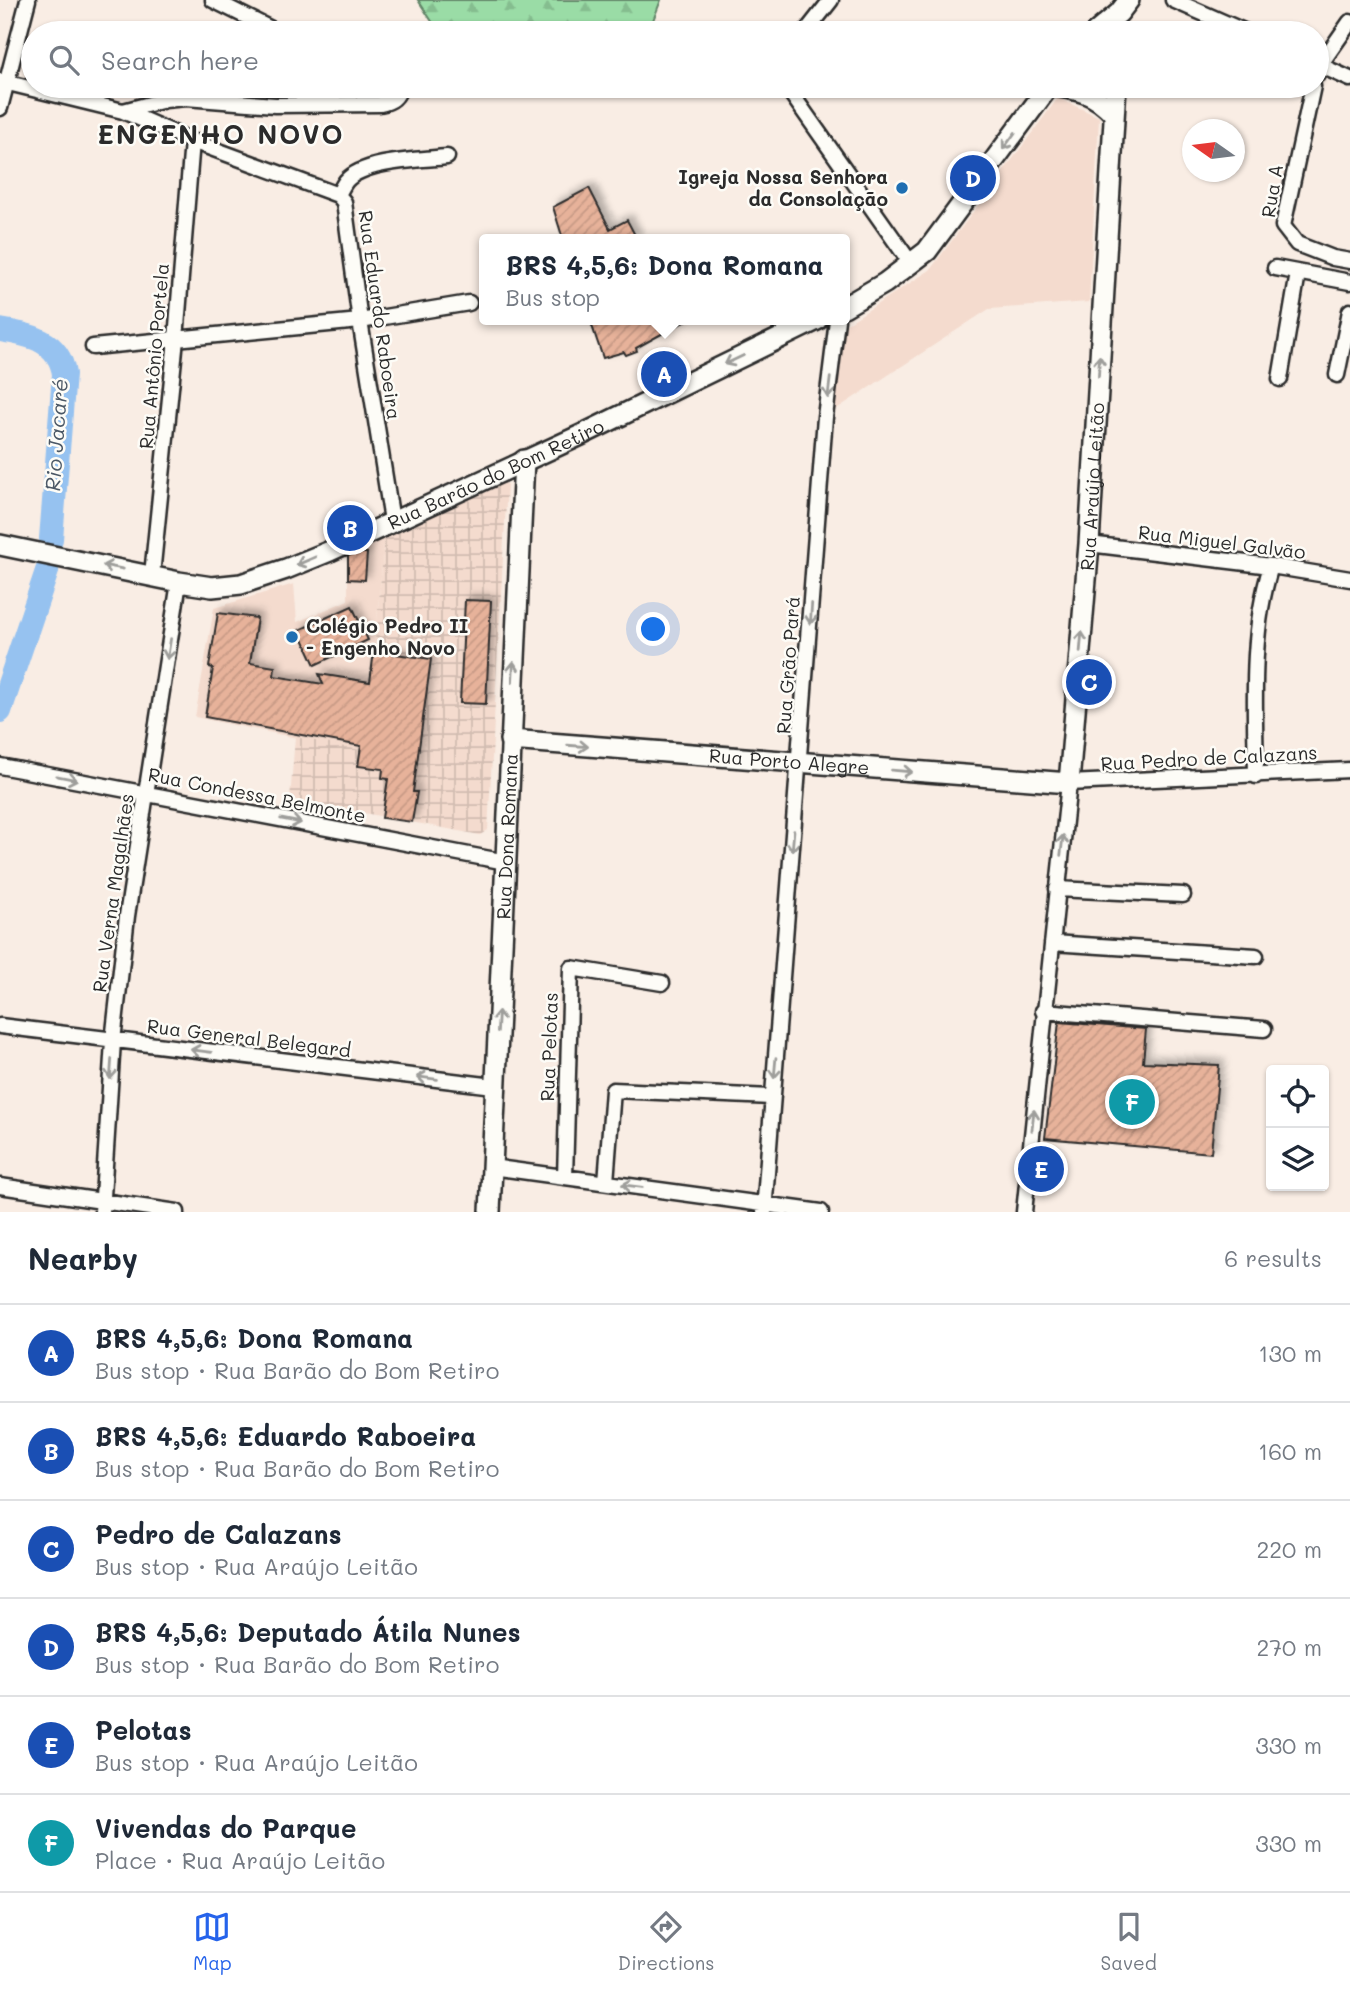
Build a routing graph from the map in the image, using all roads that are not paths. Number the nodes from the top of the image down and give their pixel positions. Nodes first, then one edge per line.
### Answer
1 (28, 0) edge
2 (213, 0) edge
3 (831, 0) edge
4 (1173, 0) edge
5 (1124, 6) edge
6 (22, 21) edge
7 (255, 21) edge
8 (814, 21) edge
9 (1108, 21) edge
10 (1221, 21) edge
11 (1350, 22) edge
12 (21, 23) edge
13 (1329, 52) edge
14 (1329, 72) edge
15 (1350, 79) edge
16 (3, 82) edge
17 (21, 86) edge
18 (69, 98) edge
19 (186, 98) edge
20 (186, 98) edge
21 (395, 98) edge
22 (794, 98) edge
23 (1041, 98) edge
24 (1098, 98) edge
25 (1115, 98) edge
26 (1310, 98) edge
27 (0, 108) edge
28 (123, 111) junction
29 (1113, 113) junction
30 (192, 141) junction
31 (447, 157) dead end
32 (338, 195) junction
33 (1350, 261) edge
34 (912, 265) junction
35 (1275, 268) dead end
36 (1298, 273) junction
37 (1350, 282) edge
38 (470, 303) dead end
39 (850, 304) edge
40 (1350, 311) edge
41 (360, 321) junction
42 (807, 325) edge
43 (836, 325) edge
44 (176, 339) junction
45 (93, 347) dead end
46 (1337, 375) dead end
47 (1280, 379) dead end
48 (524, 460) junction
49 (392, 522) junction
50 (1089, 544) junction
51 (0, 545) edge
52 (1271, 566) junction
53 (152, 575) junction
54 (1350, 579) edge
55 (179, 582) junction
56 (510, 740) junction
57 (800, 763) junction
58 (0, 766) edge
59 (1350, 770) edge
60 (1256, 776) junction
61 (1069, 783) junction
62 (147, 794) junction
63 (506, 862) junction
64 (1057, 889) junction
65 (1183, 895) dead end
66 (1052, 943) junction
67 (1256, 956) dead end
68 (662, 983) dead end
69 (1044, 1011) junction
70 (0, 1026) edge
71 (1264, 1029) dead end
72 (113, 1041) junction
73 (494, 1086) junction
74 (772, 1097) junction
75 (491, 1167) junction
76 (565, 1177) junction
77 (606, 1182) junction
78 (0, 1186) edge
79 (102, 1207) edge
80 (764, 1209) edge
81 (177, 1212) edge
82 (490, 1212) edge
83 (821, 1212) edge
84 (1024, 1212) edge

1 - 6 street
2 - 7 street
3 - 8 street
4 - 10 street
5 - 9 street
11 - 13 street
12 - 16 street
14 - 15 street
16 - 17 street
16 - 27 street
18 - 28 street
19 - 28 street
20 - 21 street
22 - 34 street
23 -> 34 street
24 - 29 street
25 - 29 street, Rua Araújo Leitão
26 - 33 street, Rua A
28 - 30 street
50 -> 29 street, Rua Araújo Leitão
30 - 32 street
30 - 44 street, Rua Antônio Portela
31 - 32 street, Rua Eduardo Raboeira
32 - 41 street, Rua Eduardo Raboeira
34 - 39 street
35 - 36 street
36 - 37 street
36 - 47 street
38 - 41 street
40 - 46 street
41 - 44 street
41 - 49 street, Rua Eduardo Raboeira
42 -> 48 street, Rua Barão do Bom Retiro
43 -> 57 street, Rua Grão Pará
44 - 45 street
44 - 53 street, Rua Antônio Portela
48 - 49 street, Rua Barão do Bom Retiro
56 -> 48 street, Rua Dona Romana
49 -> 55 street, Rua Barão do Bom Retiro
50 - 52 street, Rua Miguel Galvão
61 -> 50 street, Rua Araújo Leitão
53 -> 51 street, Rua Barão do Bom Retiro
52 - 54 street, Rua Miguel Galvão
52 - 60 street
53 - 55 street, Rua Barão do Bom Retiro
55 -> 62 street, Rua Verna Magalhães
56 -> 57 street, Rua Porto Alegre
56 - 63 street, Rua Dona Romana
57 -> 61 street, Rua Porto Alegre
57 -> 74 street, Rua Grão Pará
58 -> 62 street, Rua Condessa Belmonte
59 - 60 street, Rua Pedro de Calazans
60 - 61 street, Rua Pedro de Calazans
64 -> 61 street, Rua Araújo Leitão
62 -> 63 street, Rua Condessa Belmonte
62 - 72 street, Rua Verna Magalhães
73 -> 63 street, Rua Dona Romana
64 - 65 street
64 - 66 street, Rua Araújo Leitão
66 - 67 street
66 - 69 street, Rua Araújo Leitão
68 - 76 street, Rua Pelotas
69 - 71 street
84 -> 69 street, Rua Araújo Leitão
70 - 72 street, Rua General Belegard
73 -> 72 street, Rua General Belegard
72 -> 79 street, Rua Verna Magalhães
73 - 75 street, Rua Dona Romana
74 - 77 street
74 - 80 street, Rua Grão Pará
75 - 76 street
75 - 82 street, Rua Dona Romana
76 - 77 street
80 -> 77 street
78 - 79 street
79 - 81 street
80 - 83 street

